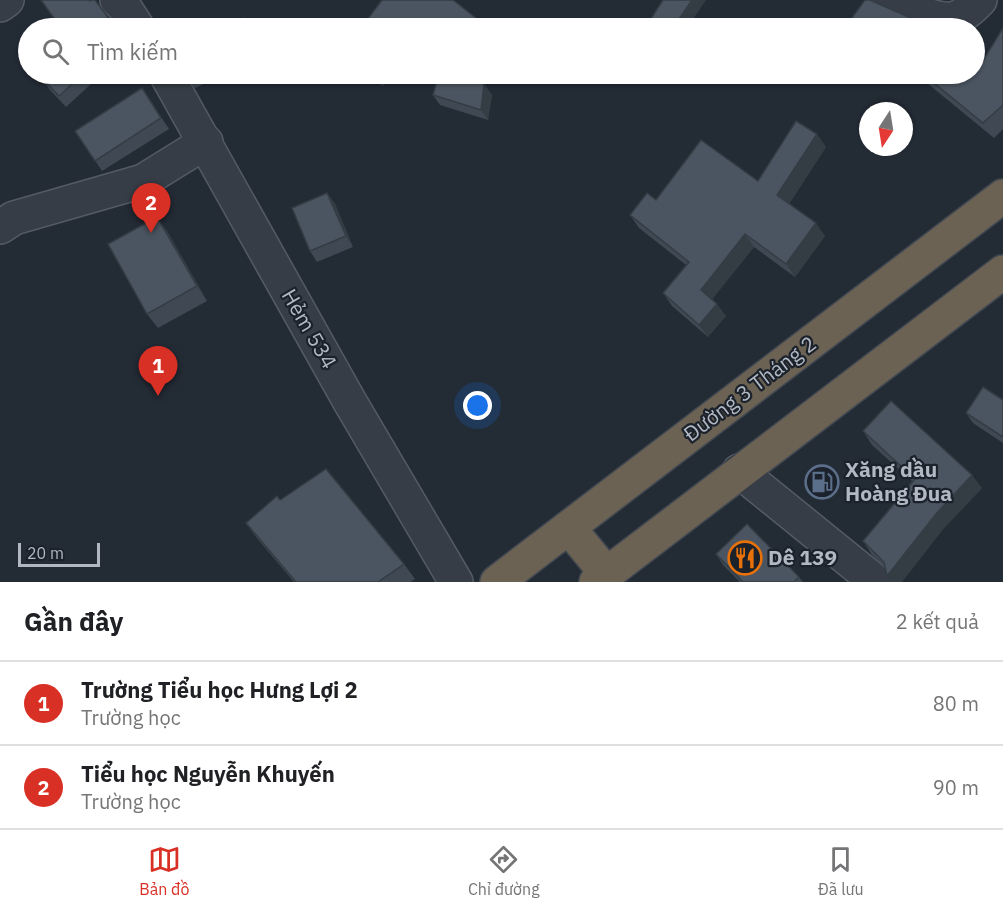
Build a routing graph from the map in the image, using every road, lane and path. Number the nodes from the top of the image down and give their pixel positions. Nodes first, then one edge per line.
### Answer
1 (8, 0) edge
2 (117, 0) edge
3 (888, 0) edge
4 (980, 0) edge
5 (0, 5) edge
6 (131, 18) edge
7 (947, 18) edge
8 (954, 18) edge
9 (172, 84) edge
10 (206, 142) junction
11 (1003, 196) edge
12 (0, 227) edge
13 (1003, 272) edge
14 (739, 471) junction
15 (569, 528) junction
16 (601, 578) edge
17 (456, 582) edge
18 (497, 582) edge
19 (876, 582) edge

1 - 5 street
2 - 6 street
3 - 7 street
4 - 8 street
9 - 10 street, Hẻm 534
10 - 12 street
10 - 17 street, Hẻm 534
11 - 15 highway, Đường 3 Tháng 2
13 - 14 highway
14 - 16 highway
14 - 19 street
15 - 16 highway
15 - 18 highway, Đường 3 Tháng 2

